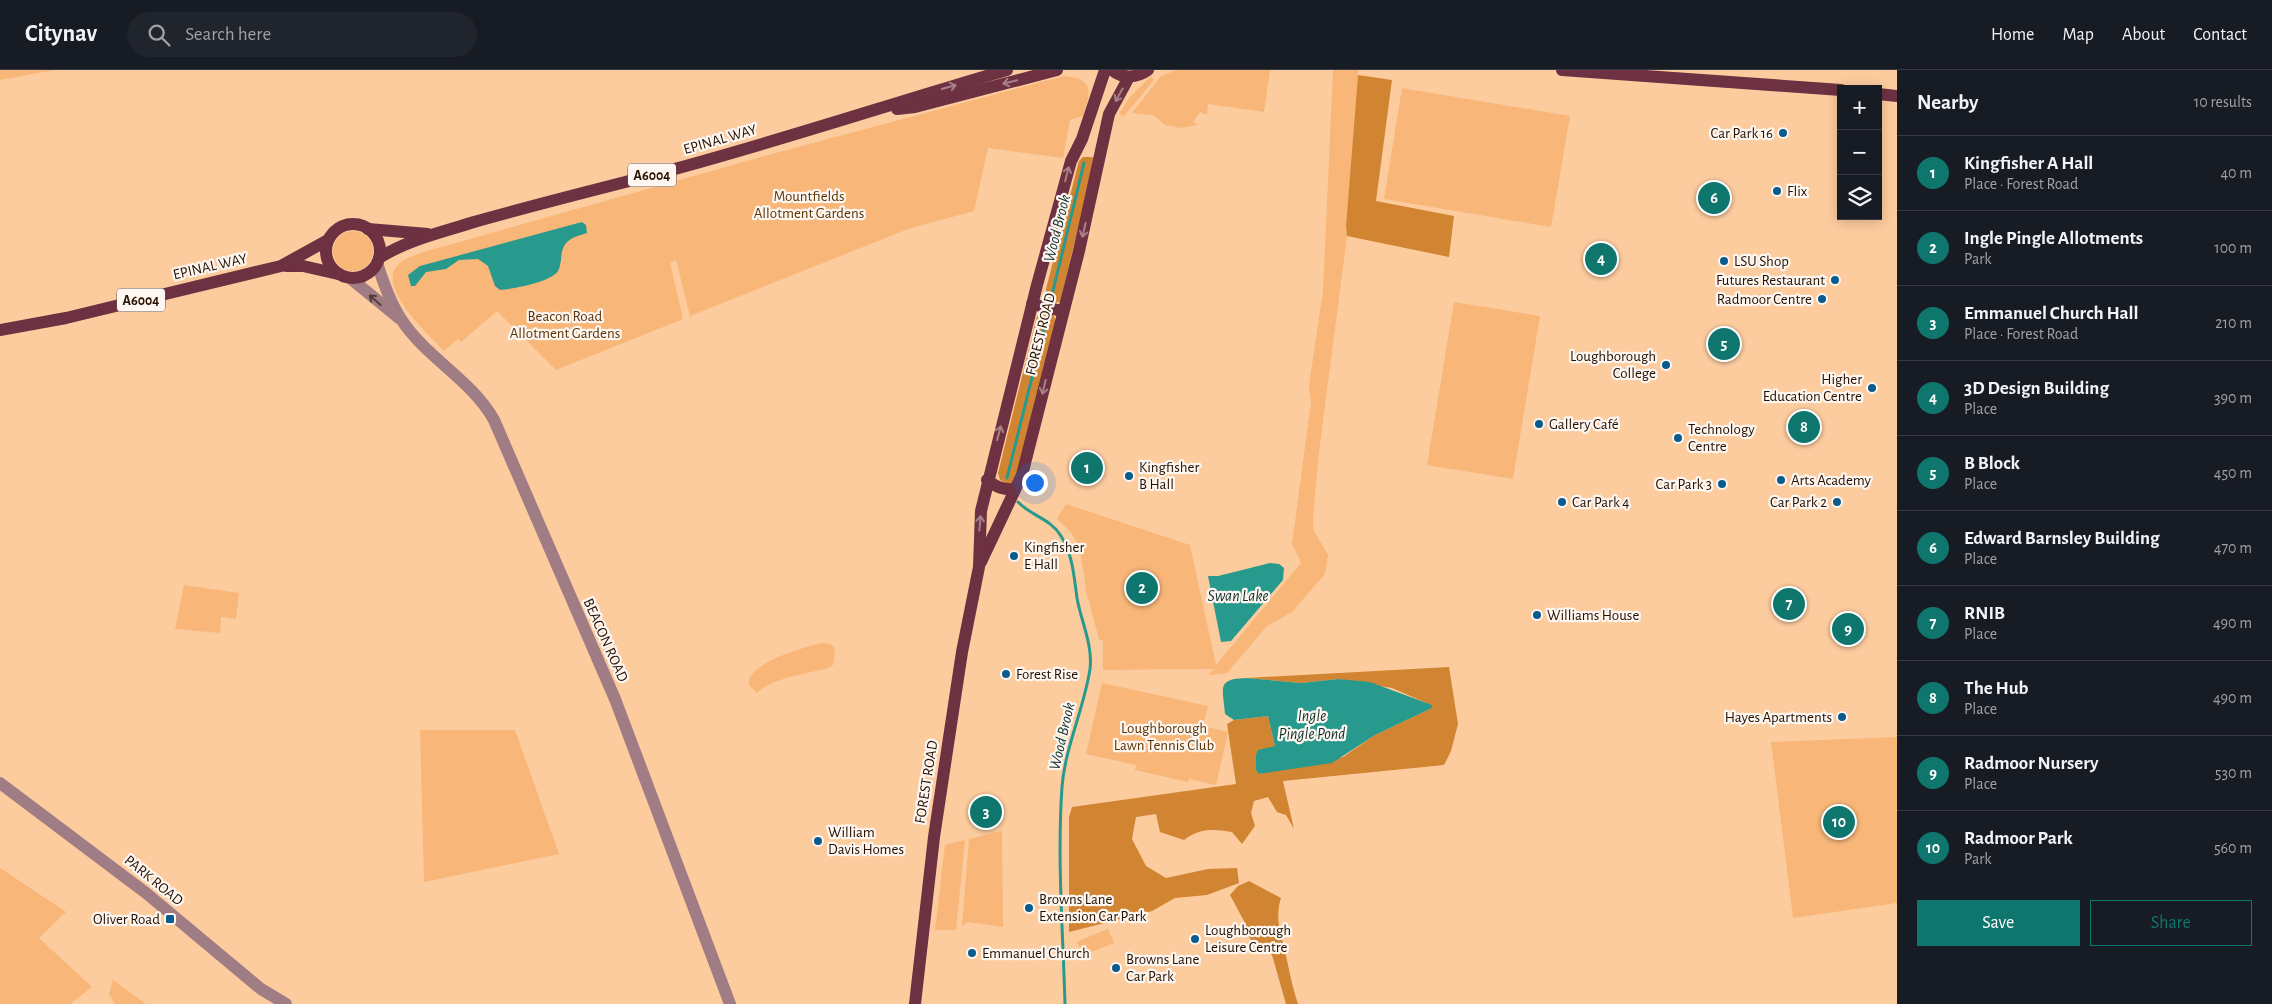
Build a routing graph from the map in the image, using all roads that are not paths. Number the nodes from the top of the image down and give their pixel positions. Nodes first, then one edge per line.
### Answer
1 (1007, 70) edge
2 (1057, 70) edge
3 (1105, 70) edge
4 (1112, 70) edge
5 (1148, 70) edge
6 (1562, 70) edge
7 (1129, 77) junction
8 (1837, 90) edge
9 (1882, 94) edge
10 (1897, 96) edge
11 (870, 113) junction
12 (368, 229) junction
13 (434, 234) junction
14 (328, 240) junction
15 (378, 261) junction
16 (281, 266) junction
17 (344, 276) junction
18 (1032, 304) junction
19 (1062, 311) junction
20 (402, 320) junction
21 (0, 330) edge
22 (987, 480) junction
23 (1015, 489) junction
24 (979, 567) junction
25 (0, 783) edge
26 (286, 1004) edge
27 (730, 1004) edge
28 (915, 1004) edge

11 -> 1 main road, EPINAL WAY / A6004
2 -> 11 main road, EPINAL WAY / A6004
18 -> 3 main road, FOREST ROAD
4 - 7 main road
5 - 7 main road
6 - 8 main road
7 -> 19 main road, FOREST ROAD
9 - 10 main road
11 - 13 main road, EPINAL WAY / A6004
12 - 13 main road, EPINAL WAY / A6004
12 - 14 main road
12 - 15 main road
13 - 15 main road, EPINAL WAY / A6004
14 - 16 main road, EPINAL WAY / A6004
14 - 17 main road
15 - 17 main road
15 - 20 street, BEACON ROAD
16 - 17 main road, EPINAL WAY / A6004
16 - 21 main road, EPINAL WAY / A6004
20 -> 17 street, BEACON ROAD
18 - 19 main road
22 -> 18 main road, FOREST ROAD
19 -> 23 main road, FOREST ROAD
20 - 27 street, BEACON ROAD
22 - 23 main road
24 -> 22 main road, FOREST ROAD
23 - 24 main road, FOREST ROAD
24 - 28 main road, FOREST ROAD
25 - 26 street, PARK ROAD

